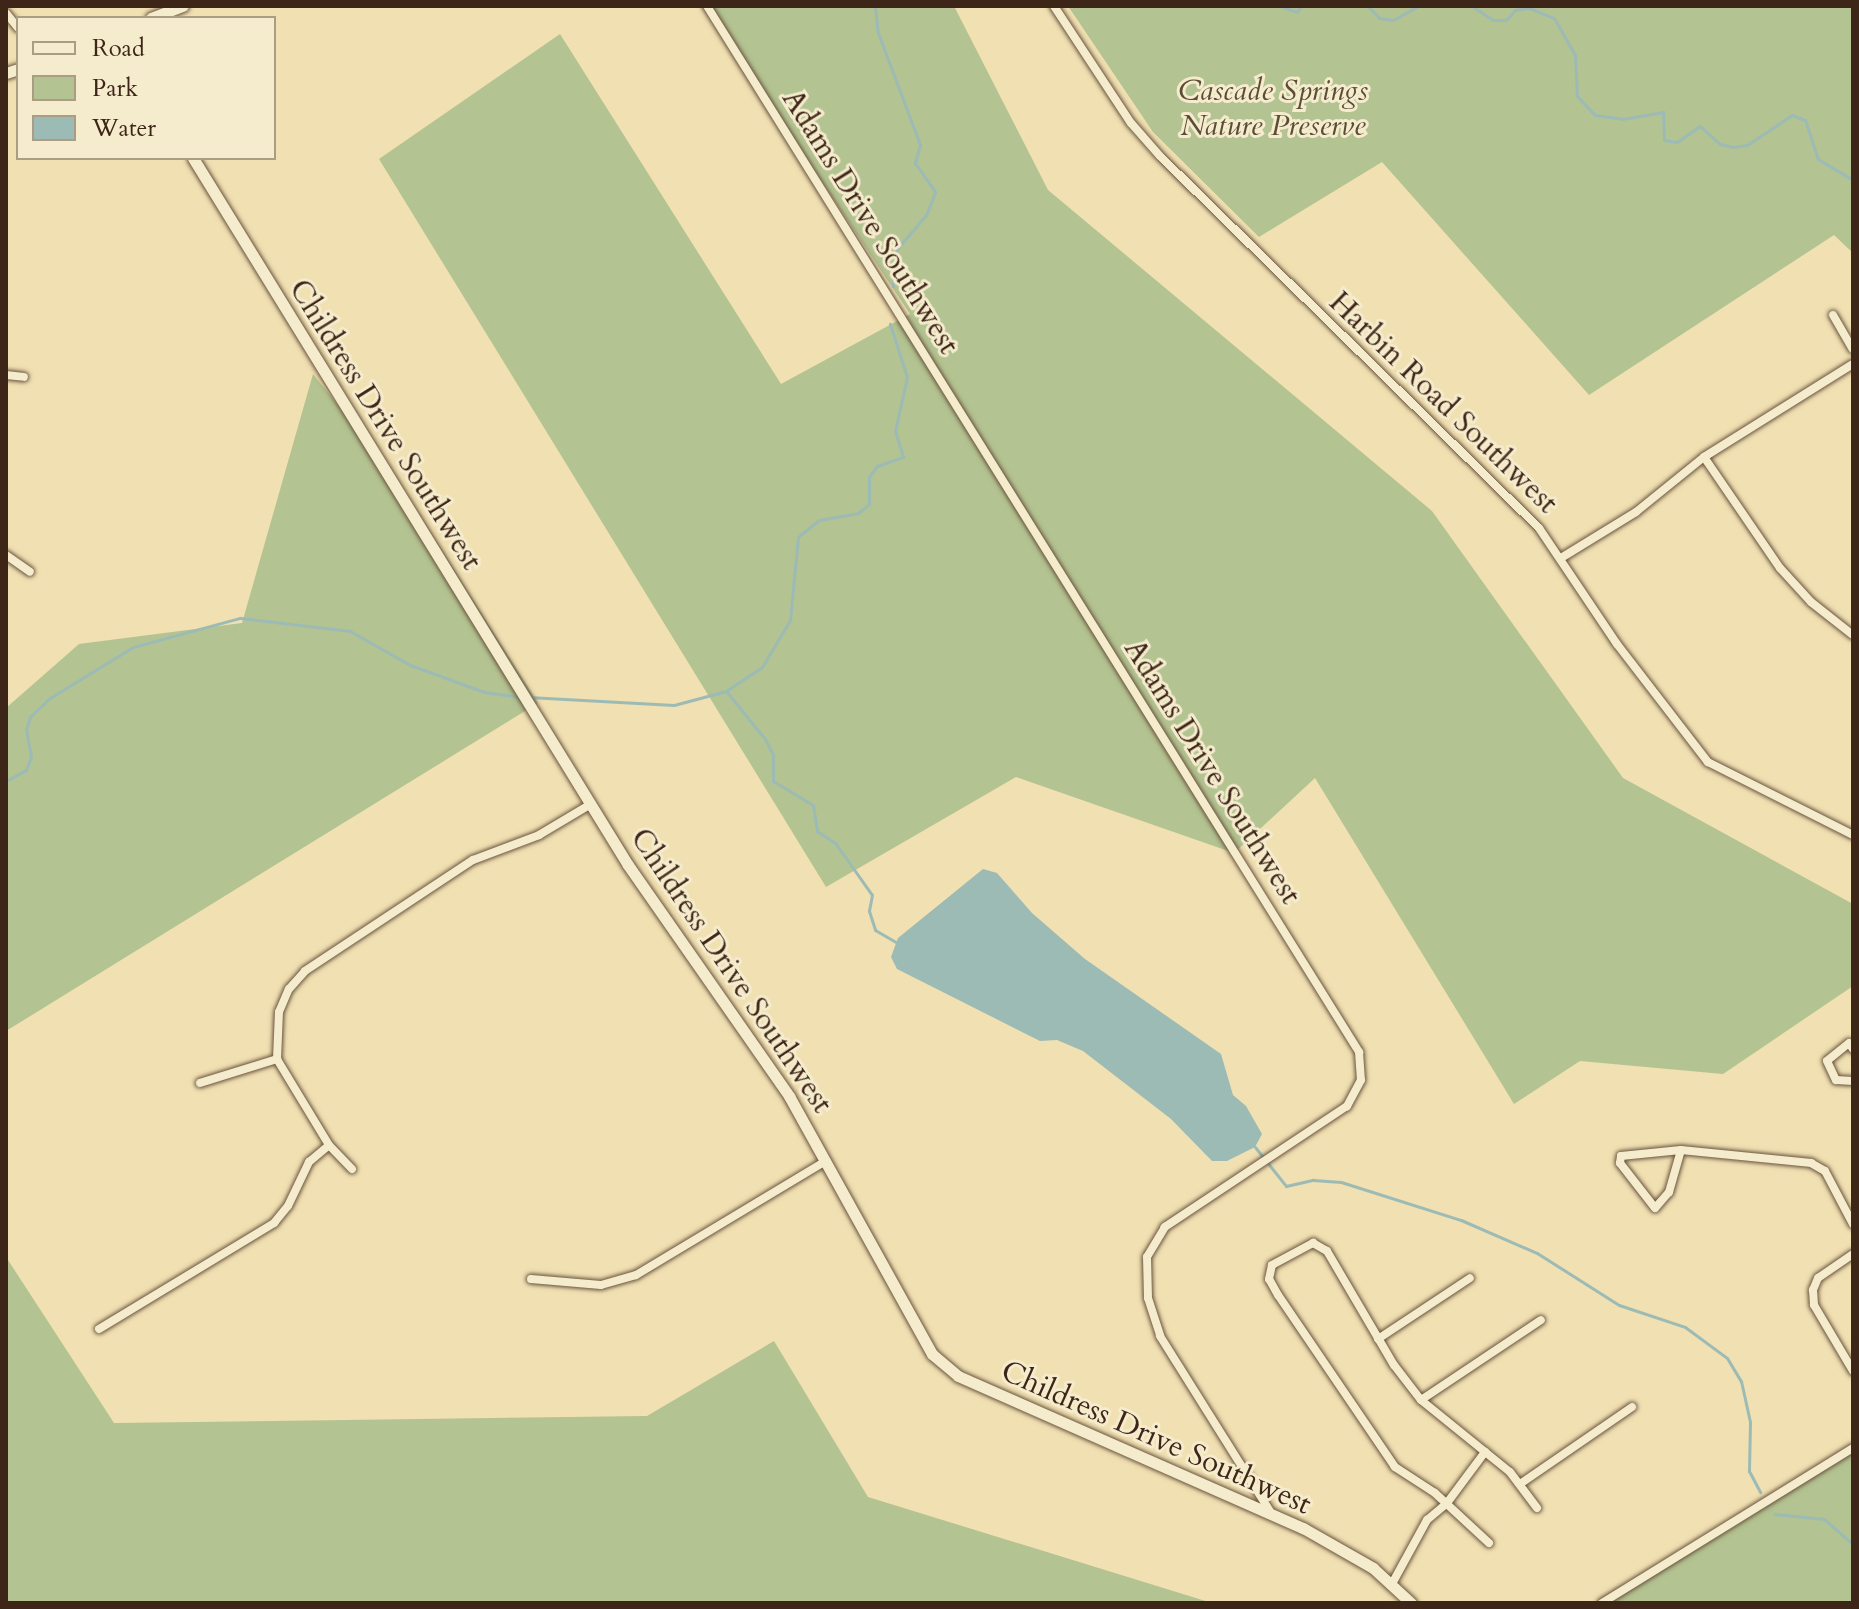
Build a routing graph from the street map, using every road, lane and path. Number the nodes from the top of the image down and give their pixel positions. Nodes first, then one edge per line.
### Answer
1 (183, 6) edge
2 (707, 6) edge
3 (1054, 6) edge
4 (156, 16) edge
5 (194, 160) edge
6 (1833, 315) dead end
7 (1853, 349) edge
8 (1853, 364) edge
9 (6, 375) edge
10 (24, 377) dead end
11 (1704, 457) junction
12 (6, 555) edge
13 (1561, 558) junction
14 (30, 572) dead end
15 (1853, 635) edge
16 (591, 804) junction
17 (1853, 835) edge
18 (1853, 1049) edge
19 (277, 1059) junction
20 (1853, 1081) edge
21 (200, 1083) dead end
22 (329, 1145) junction
23 (1681, 1150) junction
24 (826, 1161) junction
25 (352, 1169) dead end
26 (1853, 1224) edge
27 (1853, 1254) edge
28 (1470, 1278) dead end
29 (531, 1279) dead end
30 (1541, 1320) dead end
31 (99, 1329) dead end
32 (1378, 1339) junction
33 (1853, 1371) edge
34 (1421, 1400) junction
35 (1632, 1407) dead end
36 (1853, 1448) edge
37 (1485, 1452) junction
38 (1520, 1484) junction
39 (1447, 1503) junction
40 (1537, 1508) dead end
41 (1271, 1513) junction
42 (1489, 1543) dead end
43 (1393, 1582) junction
44 (1411, 1603) edge
45 (1602, 1603) edge

1 - 4 street
2 - 41 street, Adams Drive Southwest
3 - 13 street, Harbin Road Southwest
5 - 16 street, Childress Drive Southwest
6 - 7 street
8 - 11 street
9 - 10 street
11 - 13 street
11 - 15 street
12 - 14 street
13 - 17 street, Harbin Road Southwest
16 - 19 street
16 - 24 street, Childress Drive Southwest
18 - 20 street
19 - 21 street
19 - 22 street
22 - 25 street
22 - 31 street
23 - 23 street
23 - 26 street
24 - 29 street
24 - 41 street, Childress Drive Southwest
27 - 33 street
28 - 32 street
30 - 34 street
32 - 34 street
32 - 39 street
34 - 37 street
35 - 38 street
36 - 45 street
37 - 38 street
37 - 39 street
38 - 40 street
39 - 42 street
39 - 43 street
41 - 43 street, Childress Drive Southwest
43 - 44 street, Childress Drive Southwest

